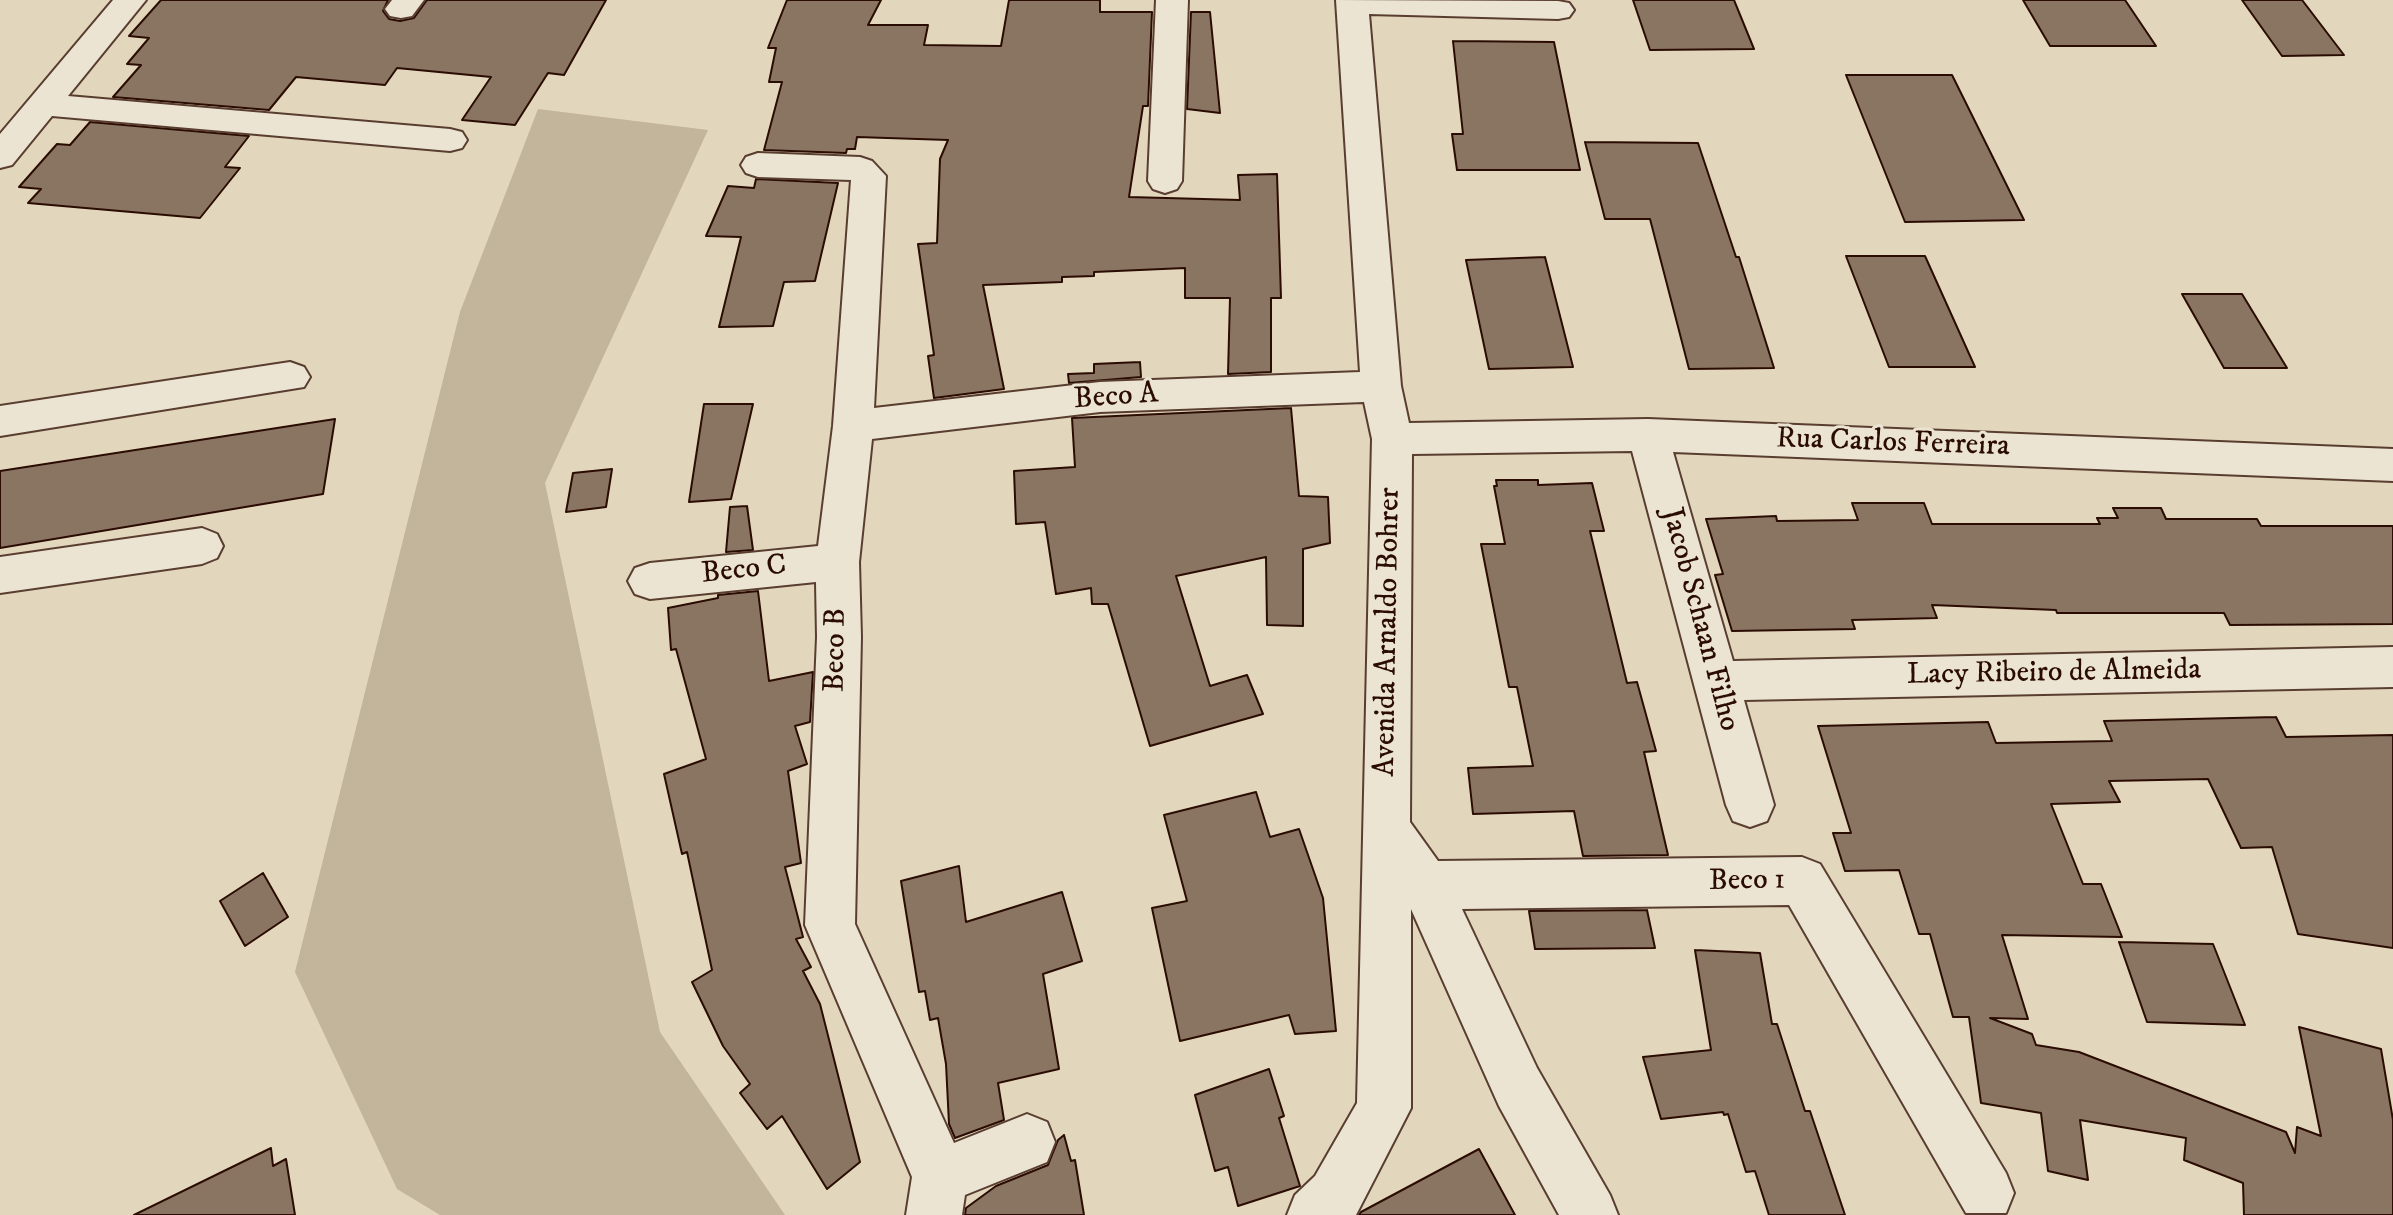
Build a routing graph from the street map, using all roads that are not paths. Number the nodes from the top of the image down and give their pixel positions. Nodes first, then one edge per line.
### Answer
1 (130, 0) edge
2 (1172, 0) edge
3 (1352, 2) edge
4 (1558, 10) dead end
5 (43, 105) junction
6 (450, 140) dead end
7 (0, 157) edge
8 (758, 165) dead end
9 (1165, 181) dead end
10 (290, 377) dead end
11 (1381, 386) junction
12 (0, 421) edge
13 (853, 426) junction
14 (1648, 435) junction
15 (1392, 439) junction
16 (2393, 465) edge
17 (202, 546) dead end
18 (837, 562) junction
19 (0, 575) edge
20 (650, 581) dead end
21 (2393, 667) edge
22 (1715, 681) junction
23 (1750, 805) dead end
24 (1386, 828) junction
25 (1425, 885) junction
26 (1027, 1142) dead end
27 (1986, 1193) dead end
28 (937, 1196) edge
29 (1315, 1215) edge
30 (1590, 1215) edge

1 - 5 street
2 - 9 street
3 - 4 street
3 - 11 street, Avenida Arnaldo Bohrer
5 - 6 street
5 - 7 street
8 - 13 street, Beco B
10 - 12 street
11 - 13 street, Beco A
11 - 15 street, Avenida Arnaldo Bohrer
13 - 18 street, Beco B
14 - 15 street, Rua Carlos Ferreira
14 - 16 street, Rua Carlos Ferreira
14 - 22 street, Jacob Schaan Filho
15 - 24 street, Avenida Arnaldo Bohrer
17 - 19 street
18 - 20 street, Beco C
18 - 28 street, Beco B
21 - 22 street, Lacy Ribeiro de Almeida
22 - 23 street, Jacob Schaan Filho
24 - 25 street
24 - 29 street, Avenida Arnaldo Bohrer
25 - 27 street, Beco 1
25 - 30 street
26 - 28 street

